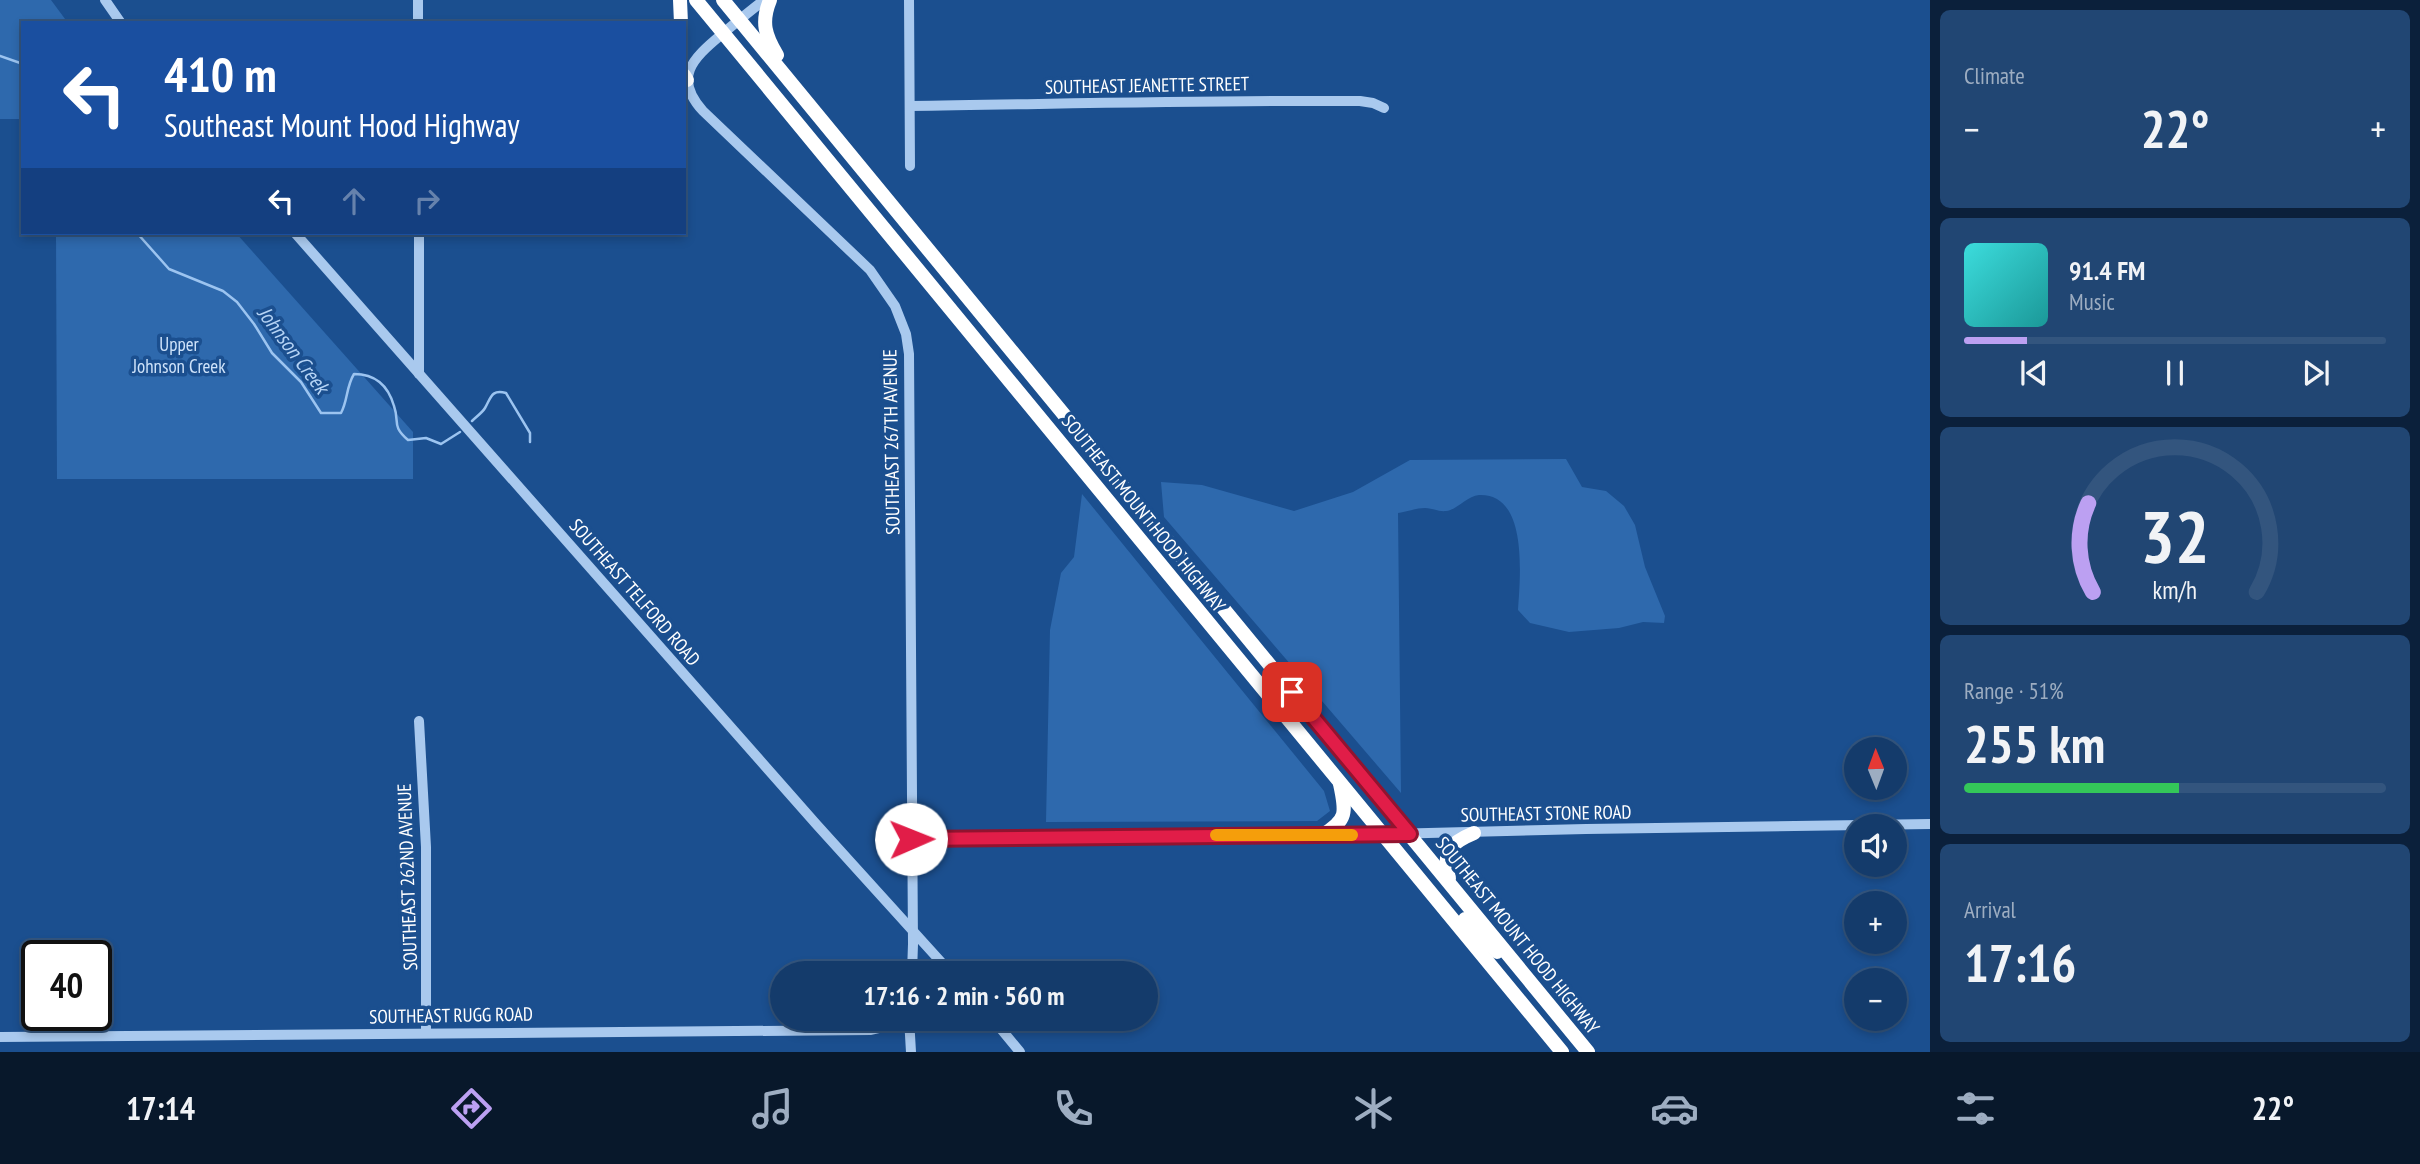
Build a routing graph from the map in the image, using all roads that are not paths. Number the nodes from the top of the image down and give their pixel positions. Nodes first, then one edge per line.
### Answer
1 (105, 0) edge
2 (418, 0) edge
3 (680, 0) edge
4 (696, 0) edge
5 (711, 0) edge
6 (723, 0) edge
7 (764, 0) edge
8 (770, 0) edge
9 (909, 0) edge
10 (739, 20) junction
11 (120, 21) edge
12 (418, 21) edge
13 (681, 21) edge
14 (723, 34) junction
15 (686, 78) edge
16 (795, 86) junction
17 (909, 106) junction
18 (1384, 108) dead end
19 (848, 150) junction
20 (910, 166) dead end
21 (297, 235) edge
22 (419, 235) edge
23 (419, 374) junction
24 (1286, 715) junction
25 (419, 720) dead end
26 (1339, 779) junction
27 (1930, 824) edge
28 (1474, 832) junction
29 (1397, 834) junction
30 (1322, 835) junction
31 (911, 839) junction
32 (1450, 883) junction
33 (913, 931) junction
34 (912, 961) edge
35 (940, 961) edge
36 (1519, 967) junction
37 (770, 1031) edge
38 (910, 1031) edge
39 (1003, 1031) edge
40 (426, 1033) junction
41 (0, 1037) edge
42 (911, 1052) edge
43 (1020, 1052) edge
44 (1562, 1052) edge
45 (1588, 1052) edge

1 - 11 street
2 - 12 street
3 - 13 highway
4 - 14 highway, SOUTHEAST MOUNT HOOD HIGHWAY
5 - 10 highway
6 - 10 highway, SOUTHEAST MOUNT HOOD HIGHWAY
7 - 10 street, SOUTHEAST 267TH AVENUE
8 - 16 highway
9 - 17 street
10 - 14 street, SOUTHEAST 267TH AVENUE
10 - 16 highway, SOUTHEAST MOUNT HOOD HIGHWAY
14 - 15 street, SOUTHEAST 267TH AVENUE
14 - 19 highway
14 - 24 highway, SOUTHEAST MOUNT HOOD HIGHWAY
15 - 31 street, SOUTHEAST 267TH AVENUE
16 - 19 highway, SOUTHEAST MOUNT HOOD HIGHWAY
17 - 18 street, SOUTHEAST JEANETTE STREET
17 - 20 street
19 - 29 highway, SOUTHEAST MOUNT HOOD HIGHWAY
21 - 23 street, SOUTHEAST TELFORD ROAD
22 - 23 street
23 - 33 street, SOUTHEAST TELFORD ROAD
24 - 26 highway, SOUTHEAST MOUNT HOOD HIGHWAY
24 - 29 highway
25 - 40 street, SOUTHEAST 262ND AVENUE
26 - 29 highway, SOUTHEAST MOUNT HOOD HIGHWAY
26 - 30 highway
27 - 28 street, SOUTHEAST STONE ROAD
28 - 29 street, SOUTHEAST STONE ROAD
28 - 32 highway
29 - 30 street, SOUTHEAST STONE ROAD
29 - 32 highway, SOUTHEAST MOUNT HOOD HIGHWAY
29 - 36 highway
29 - 44 highway, SOUTHEAST MOUNT HOOD HIGHWAY
30 - 31 street, SOUTHEAST STONE ROAD
31 - 33 street, SOUTHEAST 267TH AVENUE
32 - 36 highway, SOUTHEAST MOUNT HOOD HIGHWAY
33 - 34 street
33 - 35 street, SOUTHEAST TELFORD ROAD
36 - 45 highway, SOUTHEAST MOUNT HOOD HIGHWAY
37 - 40 street, SOUTHEAST RUGG ROAD
38 - 42 street
39 - 43 street
40 - 41 street, SOUTHEAST RUGG ROAD

